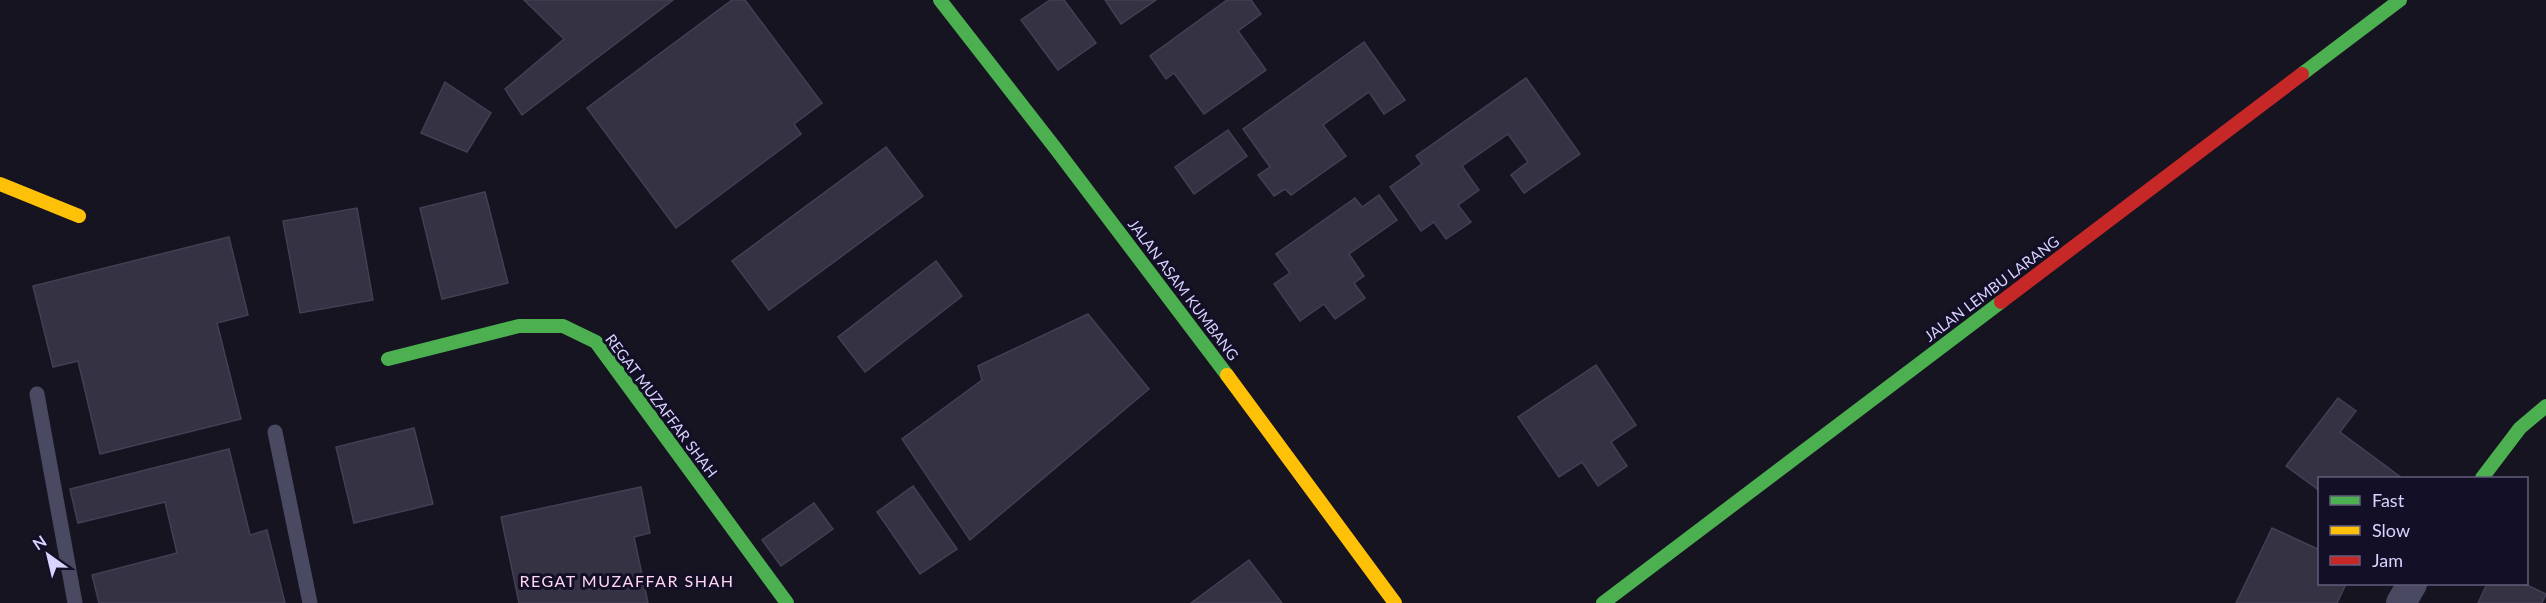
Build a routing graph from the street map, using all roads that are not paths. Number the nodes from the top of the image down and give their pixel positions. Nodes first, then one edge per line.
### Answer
1 (940, 0) edge
2 (2400, 0) edge
3 (0, 184) edge
4 (79, 216) dead end
5 (388, 359) dead end
6 (37, 394) dead end
7 (2546, 406) edge
8 (275, 432) dead end
9 (2483, 477) edge
10 (2411, 585) edge
11 (75, 603) edge
12 (310, 603) edge
13 (787, 603) edge
14 (1395, 603) edge
15 (1603, 603) edge
16 (2401, 603) edge

1 - 14 street, JALAN ASAM KUMBANG
2 - 15 street, JALAN LEMBU LARANG
3 - 4 street
5 - 13 street, REGAT MUZAFFAR SHAH
6 - 11 lane
7 - 9 street
8 - 12 lane
10 - 16 street

